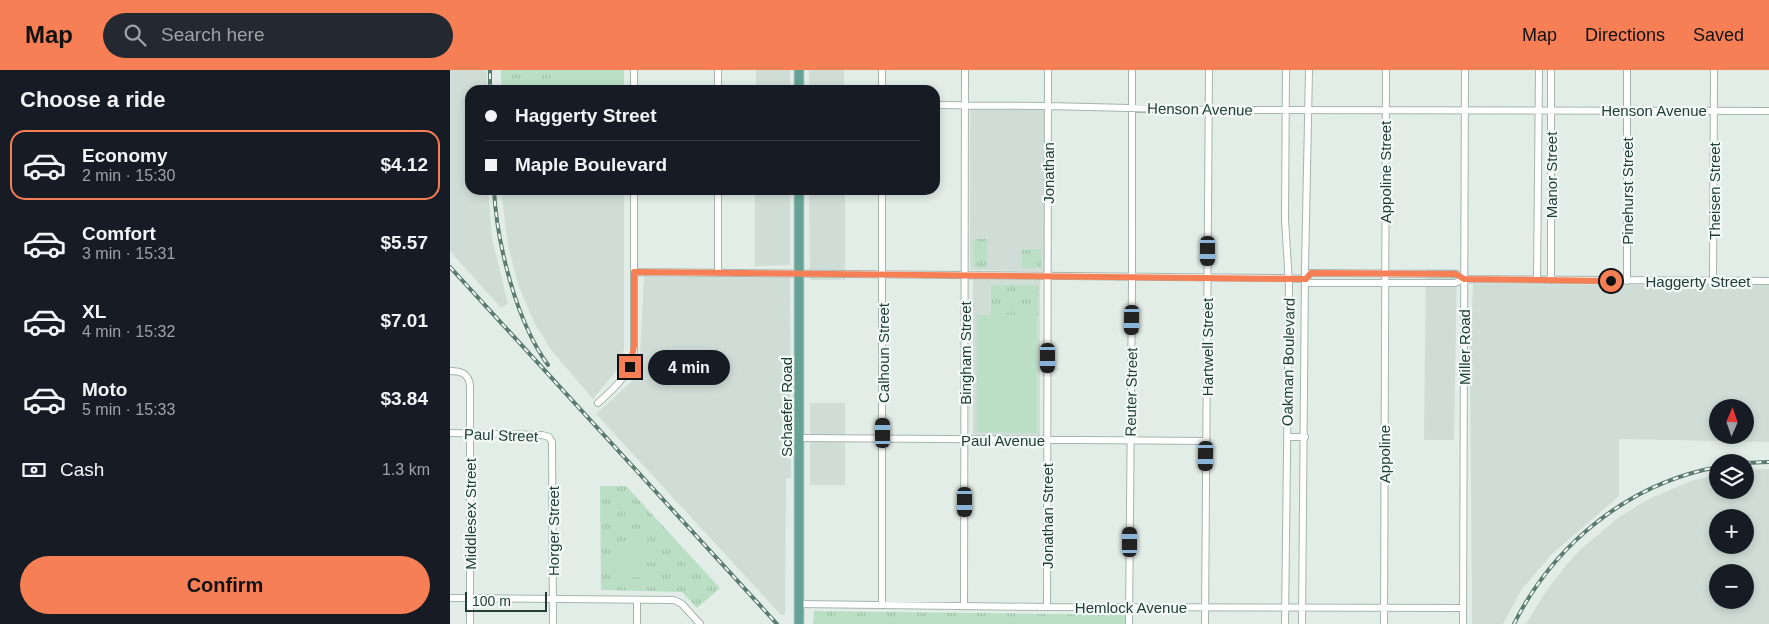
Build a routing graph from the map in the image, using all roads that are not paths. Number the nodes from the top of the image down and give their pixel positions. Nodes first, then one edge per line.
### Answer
1 (634, 70) edge
2 (718, 70) edge
3 (799, 70) edge
4 (882, 70) edge
5 (965, 70) edge
6 (1048, 70) edge
7 (1132, 70) edge
8 (1209, 70) edge
9 (1286, 70) edge
10 (1309, 70) edge
11 (1386, 70) edge
12 (1464, 70) edge
13 (1539, 70) edge
14 (1551, 70) edge
15 (1628, 70) edge
16 (1714, 70) edge
17 (634, 85) edge
18 (718, 85) edge
19 (799, 85) edge
20 (882, 85) edge
21 (940, 105) edge
22 (965, 105) junction
23 (1048, 106) junction
24 (1132, 108) junction
25 (1209, 110) junction
26 (1286, 110) junction
27 (1309, 110) junction
28 (1386, 110) junction
29 (1464, 110) junction
30 (1539, 110) junction
31 (1551, 110) junction
32 (1627, 110) junction
33 (1714, 110) junction
34 (1769, 111) edge
35 (634, 195) edge
36 (718, 195) edge
37 (799, 195) edge
38 (882, 195) edge
39 (634, 272) junction
40 (718, 273) junction
41 (799, 273) junction
42 (882, 274) junction
43 (1348, 274) junction
44 (1385, 274) junction
45 (1428, 274) junction
46 (965, 275) junction
47 (1048, 276) junction
48 (1132, 276) junction
49 (1208, 277) junction
50 (1288, 278) junction
51 (1306, 279) junction
52 (1464, 279) junction
53 (1537, 279) junction
54 (1551, 280) junction
55 (1627, 281) junction
56 (1769, 281) edge
57 (1713, 282) junction
58 (1348, 283) junction
59 (1385, 283) junction
60 (1428, 283) junction
61 (450, 371) edge
62 (598, 403) dead end
63 (450, 433) edge
64 (470, 433) junction
65 (1287, 437) junction
66 (1304, 437) junction
67 (800, 438) junction
68 (551, 439) joint
69 (883, 439) junction
70 (965, 440) junction
71 (1047, 440) junction
72 (1131, 441) junction
73 (1206, 441) junction
74 (450, 598) edge
75 (470, 598) junction
76 (553, 598) junction
77 (637, 600) junction
78 (799, 604) junction
79 (882, 605) junction
80 (964, 606) junction
81 (1129, 606) junction
82 (1047, 607) junction
83 (1205, 607) junction
84 (1285, 607) junction
85 (1302, 607) junction
86 (1384, 608) junction
87 (1463, 608) junction
88 (470, 624) edge
89 (553, 624) edge
90 (636, 624) edge
91 (700, 624) edge
92 (799, 624) edge
93 (1129, 624) edge
94 (1205, 624) edge
95 (1285, 624) edge
96 (1302, 624) edge
97 (1384, 624) edge
98 (1463, 624) edge

1 - 17 street
2 - 18 street
3 - 19 main road
4 - 20 street
5 - 22 street, Bingham Street
6 - 23 street, Jonathan
7 - 24 street, Reuter Street
8 - 25 street, Hartwell Street
9 - 26 street, Oakman Boulevard
10 - 27 street, Oakman Boulevard
11 - 28 street, Appoline Street
12 - 29 street, Miller Road
13 - 30 street, Manor Street
14 - 31 street, Manor Street
15 - 32 street, Pinehurst Street
16 - 33 street, Theisen Street
21 - 22 street, Henson Avenue
22 - 23 street, Henson Avenue
22 - 46 street, Bingham Street
23 - 24 street, Henson Avenue
23 - 47 street, Jonathan
24 - 25 street, Henson Avenue
24 - 48 street, Reuter Street
25 - 26 street, Henson Avenue
25 - 49 street, Hartwell Street
26 - 27 street, Henson Avenue
26 - 50 street, Oakman Boulevard
27 - 28 street, Henson Avenue
27 - 51 street, Oakman Boulevard
28 - 29 street, Henson Avenue
28 - 44 street, Appoline Street
29 - 30 street, Henson Avenue
29 - 52 street, Miller Road
30 - 31 street, Henson Avenue
30 - 53 street, Manor Street
31 - 32 street, Henson Avenue
31 - 54 street, Manor Street
32 - 33 street, Henson Avenue
32 - 55 street, Pinehurst Street
33 - 34 street, Henson Avenue
33 - 57 street, Theisen Street
35 - 39 street
36 - 40 street
37 - 41 main road, Schaefer Road
38 - 42 street, Calhoun Street
39 - 40 street
39 - 62 street
40 - 41 street
41 - 42 street
41 - 67 main road, Schaefer Road
42 - 46 street
42 - 69 street, Calhoun Street
43 - 44 street
43 - 51 street
43 - 58 street
44 - 45 street
44 - 59 street, Appoline Street
45 - 52 street
45 - 60 street
46 - 47 street
46 - 70 street, Bingham Street
47 - 48 street
47 - 71 street, Jonathan Street
48 - 49 street
48 - 72 street, Reuter Street
49 - 50 street
49 - 73 street, Hartwell Street
50 - 51 street
50 - 65 street, Oakman Boulevard
51 - 58 street
51 - 66 street, Oakman Boulevard
52 - 53 street, Haggerty Street
52 - 60 street
52 - 87 street, Miller Road
53 - 54 street, Haggerty Street
54 - 55 street, Haggerty Street
55 - 57 street, Haggerty Street
56 - 57 street, Haggerty Street
58 - 59 street
59 - 60 street
59 - 86 street, Appoline
61 - 64 street, Middlesex Street
63 - 64 street, Paul Street
64 - 68 street, Paul Street
64 - 75 street, Middlesex Street
65 - 66 street
65 - 84 street, Oakman Boulevard
66 - 85 street, Oakman Boulevard
67 - 69 street, Paul Avenue
67 - 78 main road, Schaefer Road
68 - 76 street, Horger Street
69 - 70 street, Paul Avenue
69 - 79 street, Calhoun Street
70 - 71 street, Paul Avenue
70 - 80 street, Bingham Street
71 - 72 street, Paul Avenue
71 - 82 street, Jonathan Street
72 - 73 street, Paul Avenue
72 - 81 street, Reuter Street
73 - 83 street, Hartwell Street
74 - 75 street
75 - 76 street
75 - 88 street, Middlesex Street
76 - 77 street
76 - 89 street, Horger Street
77 - 90 street
77 - 91 street
78 - 79 street, Hemlock Avenue
78 - 92 main road, Schaefer Road
79 - 80 street, Hemlock Avenue
80 - 82 street, Hemlock Avenue
81 - 82 street, Hemlock Avenue
81 - 83 street, Hemlock Avenue
81 - 93 street, Reuter Street
83 - 84 street, Hemlock Avenue
83 - 94 street, Hartwell Street
84 - 85 street, Hemlock Avenue
84 - 95 street, Oakman Boulevard
85 - 86 street, Hemlock Avenue
85 - 96 street, Oakman Boulevard
86 - 87 street, Hemlock Avenue
86 - 97 street, Appoline
87 - 98 street, Miller Road

